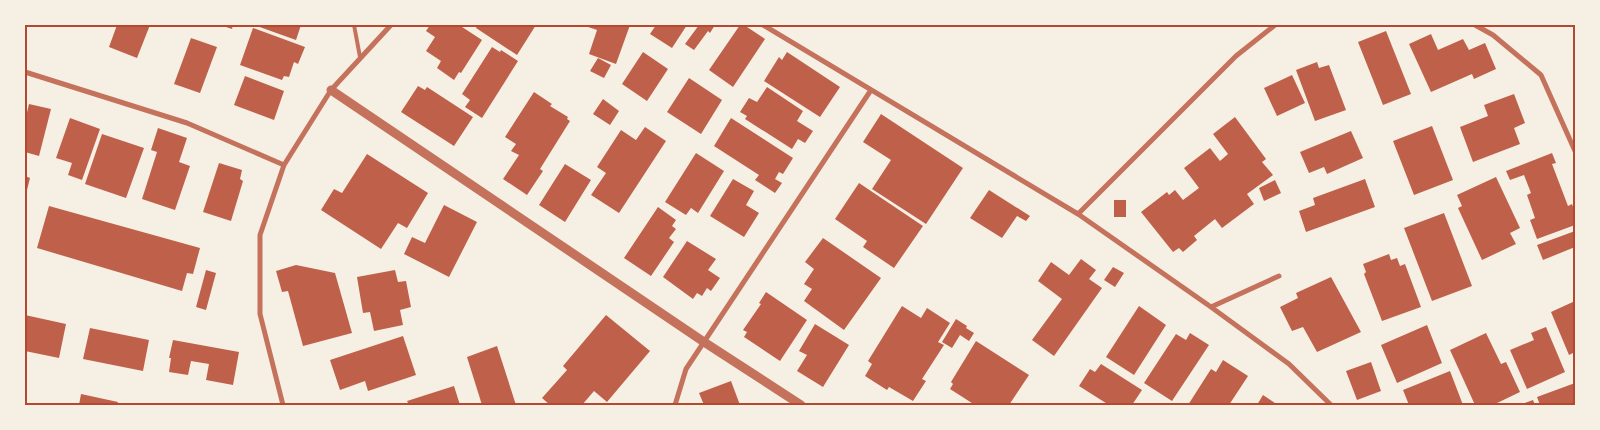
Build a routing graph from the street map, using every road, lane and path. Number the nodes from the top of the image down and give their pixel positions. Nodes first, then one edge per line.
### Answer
1 (354, 25) edge
2 (391, 25) edge
3 (763, 25) edge
4 (1275, 25) edge
5 (1475, 25) edge
6 (360, 57) junction
7 (25, 72) edge
8 (331, 90) junction
9 (871, 90) junction
10 (1575, 151) edge
11 (284, 165) junction
12 (1078, 214) junction
13 (1279, 276) dead end
14 (1211, 307) junction
15 (704, 342) junction
16 (283, 405) edge
17 (675, 405) edge
18 (801, 405) edge
19 (1331, 405) edge

1 - 6 lane
2 - 6 street
3 - 9 street
4 - 12 street
5 - 10 street
6 - 8 street
7 - 11 street
8 - 11 street
8 - 15 street
9 - 12 street
9 - 15 street
11 - 16 street
12 - 14 street
13 - 14 street
14 - 19 street
15 - 17 street
15 - 18 street

